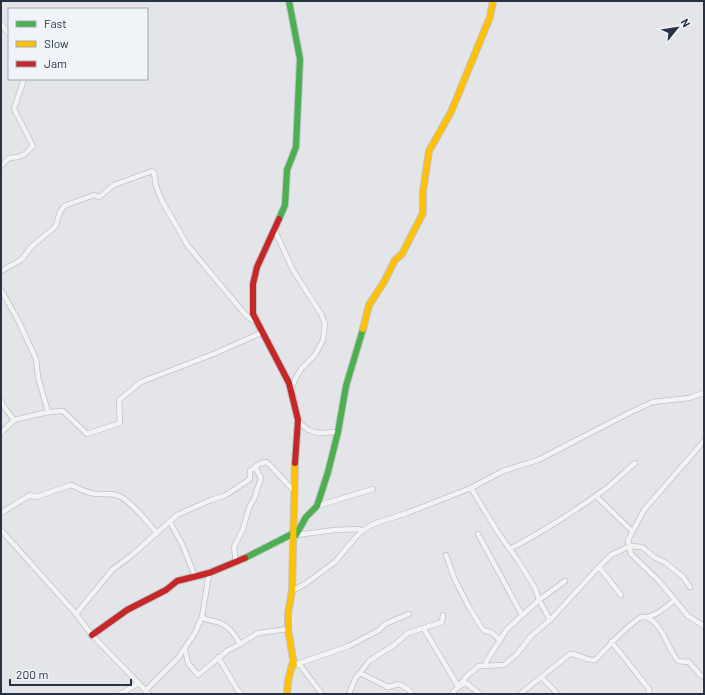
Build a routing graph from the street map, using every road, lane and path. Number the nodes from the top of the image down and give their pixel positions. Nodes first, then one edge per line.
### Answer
1 (289, 1) edge
2 (493, 1) edge
3 (1, 24) edge
4 (8, 33) edge
5 (24, 80) edge
6 (1, 166) edge
7 (274, 229) junction
8 (1, 271) edge
9 (1, 290) edge
10 (257, 322) junction
11 (262, 332) junction
12 (291, 391) junction
13 (704, 394) edge
14 (1, 404) edge
15 (48, 412) junction
16 (14, 420) junction
17 (298, 420) junction
18 (338, 432) junction
19 (1, 434) edge
20 (704, 441) edge
21 (635, 463) dead end
22 (255, 467) junction
23 (250, 471) junction
24 (261, 478) junction
25 (470, 488) junction
26 (373, 489) dead end
27 (293, 490) junction
28 (596, 496) junction
29 (317, 506) junction
30 (1, 513) edge
31 (170, 522) junction
32 (1, 530) edge
33 (362, 531) junction
34 (632, 531) junction
35 (157, 533) junction
36 (478, 534) dead end
37 (294, 535) junction
38 (630, 546) junction
39 (510, 549) junction
40 (446, 555) dead end
41 (236, 562) junction
42 (599, 567) junction
43 (209, 573) junction
44 (196, 576) junction
45 (565, 581) dead end
46 (690, 587) dead end
47 (292, 591) junction
48 (622, 595) dead end
49 (539, 600) junction
50 (675, 600) junction
51 (76, 614) junction
52 (409, 614) dead end
53 (443, 615) dead end
54 (522, 615) junction
55 (202, 617) junction
56 (647, 618) junction
57 (550, 620) junction
58 (704, 626) edge
59 (288, 629) junction
60 (424, 629) junction
61 (92, 635) junction
62 (500, 640) junction
63 (611, 642) junction
64 (240, 644) junction
65 (185, 649) junction
66 (218, 658) junction
67 (294, 665) junction
68 (486, 665) junction
69 (360, 673) junction
70 (704, 677) edge
71 (542, 678) junction
72 (139, 683) junction
73 (457, 687) junction
74 (147, 692) edge
75 (120, 694) edge
76 (241, 694) edge
77 (287, 694) edge
78 (322, 694) edge
79 (349, 694) edge
80 (412, 694) edge
81 (453, 694) edge
82 (480, 694) edge
83 (520, 694) edge
84 (558, 694) edge
85 (648, 694) edge

1 - 7 street
2 - 18 street
3 - 4 street
5 - 6 street
7 - 10 street
7 - 12 street
8 - 10 street
9 - 15 street
10 - 11 street
11 - 12 street
11 - 15 street
12 - 17 street
13 - 25 street
14 - 16 street
15 - 16 street
16 - 19 street
17 - 18 street
17 - 27 street
18 - 29 street
20 - 34 street
21 - 28 street
22 - 23 street
22 - 24 street
22 - 27 street
23 - 24 street
23 - 31 street
24 - 41 street
25 - 33 street
25 - 39 street
26 - 29 street
27 - 37 street
28 - 34 street
28 - 39 street
29 - 37 street
30 - 35 street
31 - 35 street
31 - 44 street
32 - 51 street
33 - 37 street
33 - 47 street
34 - 38 street
35 - 51 street
36 - 54 street
37 - 41 street
37 - 47 street
38 - 42 street
38 - 46 street
38 - 50 street
39 - 49 street
40 - 62 street
41 - 43 street
42 - 48 street
42 - 57 street
43 - 44 street
43 - 55 street
44 - 61 street
45 - 49 street
47 - 59 street
49 - 54 street
49 - 57 street
50 - 56 street
50 - 58 street
51 - 61 street
52 - 67 street
53 - 60 street
54 - 62 street
55 - 64 street
55 - 65 street
56 - 63 street
56 - 70 street
57 - 68 street
59 - 64 street
59 - 67 street
60 - 69 street
60 - 73 street
61 - 72 street
62 - 68 street
63 - 71 street
63 - 85 street
64 - 66 street
65 - 66 street
65 - 74 street
66 - 76 street
67 - 77 street
67 - 78 street
68 - 73 street
69 - 79 street
69 - 80 street
71 - 83 street
71 - 84 street
72 - 74 street
72 - 75 street
73 - 81 street
73 - 82 street

